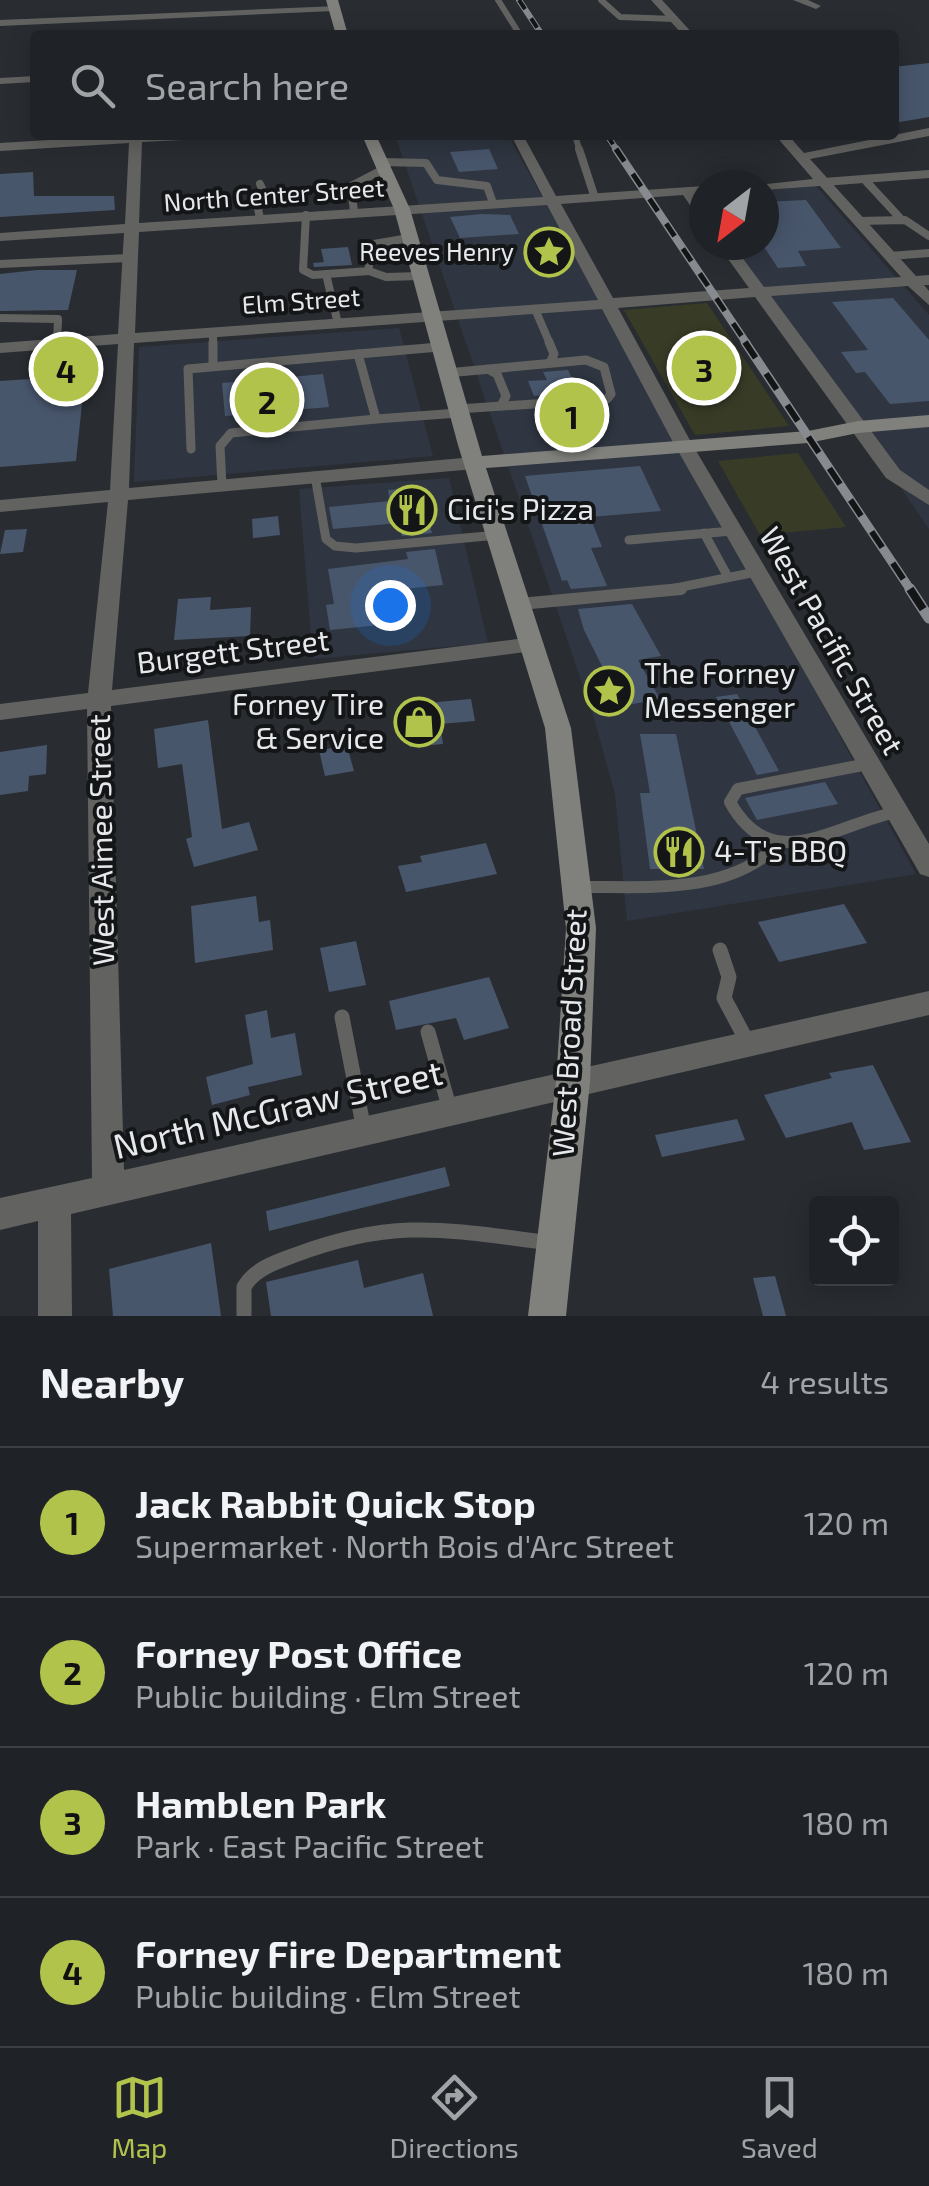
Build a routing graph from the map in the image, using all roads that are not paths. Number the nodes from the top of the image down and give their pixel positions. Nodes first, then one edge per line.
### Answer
1 (145, 0) edge
2 (498, 0) edge
3 (601, 0) edge
4 (656, 0) edge
5 (798, 0) edge
6 (333, 4) edge
7 (816, 6) dead end
8 (144, 15) junction
9 (674, 19) junction
10 (0, 22) edge
11 (142, 30) edge
12 (341, 30) edge
13 (517, 30) edge
14 (684, 30) edge
15 (30, 78) edge
16 (0, 80) edge
17 (929, 132) edge
18 (899, 138) edge
19 (95, 140) edge
20 (136, 140) edge
21 (372, 140) edge
22 (520, 140) edge
23 (577, 140) edge
24 (786, 140) edge
25 (888, 140) edge
26 (0, 147) edge
27 (802, 157) junction
28 (383, 166) junction
29 (929, 174) edge
30 (864, 179) junction
31 (824, 182) junction
32 (260, 184) dead end
33 (779, 185) edge
34 (687, 191) joint
35 (646, 194) junction
36 (689, 194) edge
37 (594, 195) junction
38 (551, 199) junction
39 (493, 203) junction
40 (402, 209) junction
41 (354, 212) junction
42 (306, 215) junction
43 (260, 218) junction
44 (900, 218) junction
45 (859, 221) junction
46 (130, 226) junction
47 (0, 236) edge
48 (929, 236) edge
49 (410, 238) junction
50 (929, 253) edge
51 (890, 256) junction
52 (130, 258) junction
53 (735, 260) edge
54 (0, 264) edge
55 (370, 272) junction
56 (326, 274) junction
57 (420, 276) junction
58 (921, 280) edge
59 (756, 292) junction
60 (929, 300) edge
61 (606, 304) junction
62 (535, 310) junction
63 (0, 318) edge
64 (431, 318) junction
65 (338, 324) junction
66 (213, 332) junction
67 (126, 338) junction
68 (57, 344) junction
69 (439, 347) junction
70 (0, 348) edge
71 (358, 354) junction
72 (550, 363) junction
73 (213, 366) junction
74 (488, 369) junction
75 (447, 373) junction
76 (501, 406) junction
77 (459, 411) junction
78 (376, 419) junction
79 (929, 421) edge
80 (858, 427) junction
81 (682, 444) junction
82 (191, 449) dead end
83 (474, 462) junction
84 (315, 476) junction
85 (222, 484) junction
86 (119, 494) junction
87 (929, 498) edge
88 (0, 506) edge
89 (732, 531) junction
90 (704, 532) junction
91 (498, 535) junction
92 (629, 540) dead end
93 (756, 572) junction
94 (728, 577) junction
95 (520, 604) junction
96 (533, 644) junction
97 (99, 700) junction
98 (0, 712) edge
99 (868, 764) junction
100 (896, 812) junction
101 (778, 845) junction
102 (929, 868) edge
103 (576, 887) junction
104 (720, 950) dead end
105 (929, 1003) edge
106 (342, 1017) dead end
107 (428, 1032) dead end
108 (748, 1043) junction
109 (574, 1082) junction
110 (450, 1110) junction
111 (364, 1130) junction
112 (108, 1187) junction
113 (54, 1200) junction
114 (0, 1214) edge
115 (555, 1243) junction
116 (55, 1316) edge
117 (244, 1316) edge
118 (547, 1316) edge

1 - 8 street
2 - 13 lane
3 - 9 lane
4 - 9 street
5 - 7 street
6 - 8 street
6 - 12 main road
8 - 10 street
8 - 11 street
9 - 14 street
15 - 16 street
17 - 18 street
19 - 26 street
20 - 46 street, West Aimee Street
21 - 28 main road, West Broad Street
22 - 38 street, West Pacific Street
23 - 37 lane
24 - 27 street
25 - 27 street
27 - 31 street
28 - 39 lane
28 - 40 main road, West Broad Street
28 - 41 lane
29 - 30 lane
30 - 31 lane
30 - 44 lane
31 - 33 street
31 - 45 street
32 - 43 lane
34 - 35 street
34 - 36 street
35 - 37 street, North Center Street
35 - 38 street, North Center Street
37 - 38 street, North Center Street
38 - 39 street, North Center Street
38 - 61 street, West Pacific Street
39 - 40 street, North Center Street
40 - 41 street, North Center Street
40 - 49 main road, West Broad Street
41 - 42 street, North Center Street
42 - 43 street, North Center Street
42 - 56 lane
43 - 46 street, North Center Street
44 - 45 lane
44 - 48 lane
45 - 51 street
46 - 47 street, North Center Street
46 - 52 street, West Aimee Street
49 - 55 lane
49 - 57 main road, West Broad Street
50 - 51 lane
51 - 58 street
52 - 54 lane
52 - 67 street, West Aimee Street
53 - 59 street
55 - 56 lane
55 - 57 lane
56 - 65 lane
57 - 64 main road, West Broad Street
58 - 59 street, Elm Street
58 - 60 street
59 - 61 street, Elm Street
59 - 80 street
61 - 62 street, Elm Street
61 - 81 street, West Pacific Street
62 - 64 street, Elm Street
62 - 72 lane
63 - 68 lane
64 - 65 street, Elm Street
64 - 69 main road, West Broad Street
65 - 66 street, Elm Street
66 - 67 street, Elm Street
66 - 73 lane
67 - 68 street, Elm Street
67 - 86 street, West Aimee Street
68 - 70 street, Elm Street
69 - 71 lane
69 - 75 main road, West Broad Street
71 - 73 lane
71 - 78 lane
72 - 74 lane
72 - 76 lane
73 - 82 lane
74 - 75 lane
74 - 76 lane
75 - 77 main road, West Broad Street
76 - 77 lane
77 - 78 lane
77 - 83 main road, West Broad Street
78 - 85 lane
79 - 80 main road
80 - 81 main road
80 - 87 street
81 - 83 main road
81 - 89 street, West Pacific Street
83 - 84 street
83 - 91 main road, West Broad Street
84 - 85 street
84 - 91 lane
85 - 86 street
86 - 88 street
86 - 97 street, West Aimee Street
89 - 90 lane
89 - 93 street, West Pacific Street
90 - 92 lane
90 - 94 lane
91 - 95 main road, West Broad Street
93 - 94 lane
93 - 99 street, West Pacific Street
94 - 95 lane
95 - 96 main road, West Broad Street
96 - 97 street, Burgett Street
96 - 103 main road, West Broad Street
97 - 98 street, Burgett Street
97 - 112 street, West Aimee Street
99 - 100 street, West Pacific Street
99 - 101 lane
100 - 101 lane
100 - 102 street, West Pacific Street
101 - 103 lane
103 - 109 main road, West Broad Street
104 - 108 lane
105 - 108 street, North McGraw Street
106 - 111 lane
107 - 110 lane
108 - 109 street, North McGraw Street
109 - 110 street, North McGraw Street
109 - 115 main road, West Broad Street
110 - 111 street, North McGraw Street
111 - 112 street, North McGraw Street
112 - 113 street, North McGraw Street
113 - 114 street, North McGraw Street
113 - 116 street
115 - 117 lane
115 - 118 main road, West Broad Street

